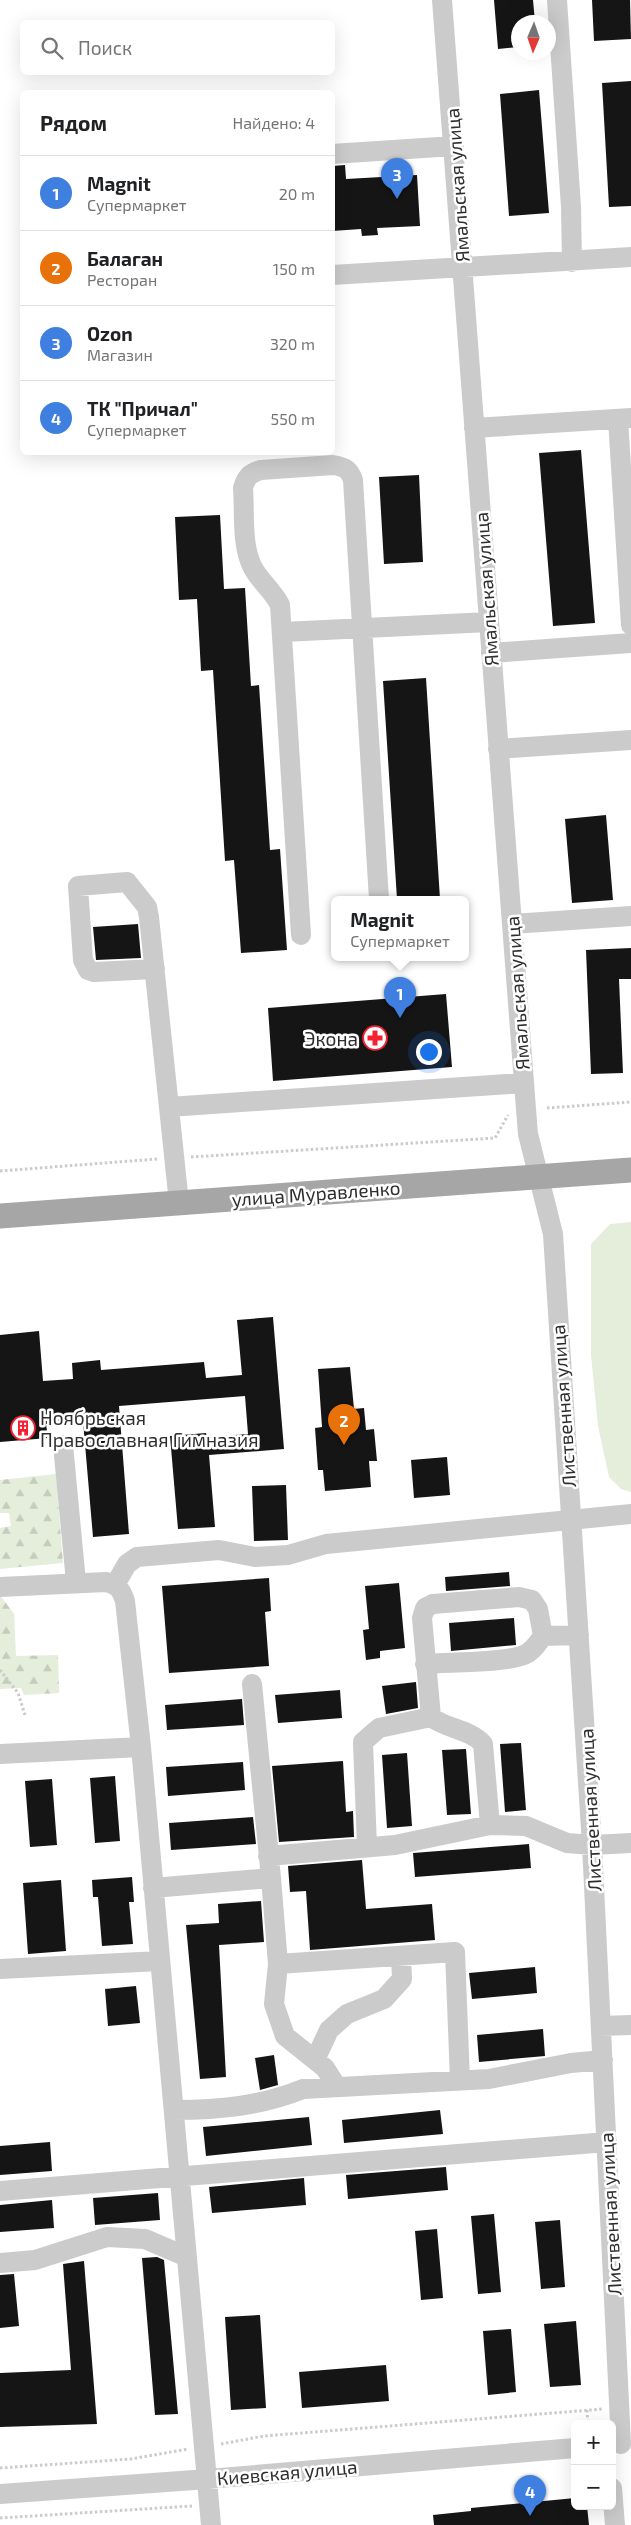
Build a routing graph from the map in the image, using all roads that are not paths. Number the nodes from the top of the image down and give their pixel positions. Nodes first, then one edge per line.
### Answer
1 (442, 0) edge
2 (557, 0) edge
3 (454, 146) junction
4 (335, 154) edge
5 (631, 257) edge
6 (572, 262) junction
7 (463, 269) junction
8 (335, 275) edge
9 (624, 418) edge
10 (474, 428) junction
11 (489, 622) junction
12 (631, 625) edge
13 (362, 628) junction
14 (283, 632) junction
15 (631, 643) edge
16 (491, 653) junction
17 (631, 740) edge
18 (498, 749) junction
19 (379, 896) edge
20 (631, 916) edge
21 (512, 924) junction
22 (301, 934) dead end
23 (155, 968) junction
24 (524, 1083) junction
25 (169, 1107) junction
26 (631, 1170) edge
27 (539, 1177) junction
28 (179, 1203) junction
29 (0, 1216) edge
30 (63, 1445) dead end
31 (631, 1514) edge
32 (571, 1520) junction
33 (76, 1582) junction
34 (115, 1585) junction
35 (0, 1587) edge
36 (579, 1635) junction
37 (543, 1636) junction
38 (425, 1664) junction
39 (252, 1684) dead end
40 (431, 1717) junction
41 (141, 1747) junction
42 (0, 1754) edge
43 (490, 1825) junction
44 (631, 1843) edge
45 (592, 1845) junction
46 (367, 1847) junction
47 (268, 1856) junction
48 (271, 1878) junction
49 (153, 1888) junction
50 (401, 1956) junction
51 (160, 1961) junction
52 (278, 1964) junction
53 (0, 1969) edge
54 (631, 2024) edge
55 (601, 2026) junction
56 (315, 2060) junction
57 (602, 2060) junction
58 (460, 2080) junction
59 (337, 2087) junction
60 (174, 2110) junction
61 (607, 2142) junction
62 (180, 2177) junction
63 (0, 2191) edge
64 (187, 2257) junction
65 (0, 2262) edge
66 (623, 2334) edge
67 (621, 2444) edge
68 (571, 2448) edge
69 (208, 2479) junction
70 (0, 2494) edge
71 (616, 2502) edge
72 (211, 2515) edge
73 (620, 2516) edge

1 - 3 street, Ямальская улица
2 - 6 street
3 - 4 street
3 - 7 street, Ямальская улица
5 - 6 street
6 - 7 street
7 - 8 street
7 - 10 street, Ямальская улица
9 - 10 street
9 - 12 street
10 - 11 street, Ямальская улица
11 - 13 street
11 - 16 street, Ямальская улица
13 - 14 street
13 - 14 street
13 - 19 street
14 - 22 street
15 - 16 street
16 - 18 street, Ямальская улица
17 - 18 street
18 - 21 street, Ямальская улица
20 - 21 street
21 - 24 street, Ямальская улица
23 - 23 street
23 - 25 street
24 - 25 street
24 - 27 street, Ямальская улица
25 - 28 street
26 - 27 main road, улица Муравленко
27 - 28 main road, улица Муравленко
27 - 32 street, Лиственная улица
28 - 29 main road, улица Муравленко
30 - 33 street
31 - 32 street
32 - 34 street
32 - 36 street, Лиственная улица
33 - 34 street
33 - 35 street
34 - 41 street
36 - 37 street
36 - 45 street, Лиственная улица
37 - 38 street
37 - 38 street
38 - 40 street
39 - 47 street
40 - 43 street
40 - 46 street
41 - 42 street
41 - 49 street
43 - 45 street
43 - 46 street
44 - 45 street
45 - 55 street, Лиственная улица
46 - 47 street
47 - 48 street
48 - 49 street
48 - 52 street
49 - 51 street
50 - 52 street
50 - 56 street
50 - 58 street
51 - 53 street
51 - 60 street
52 - 56 street
54 - 55 street
55 - 57 street, Лиственная улица
56 - 59 street
57 - 58 street
57 - 61 street, Лиственная улица
58 - 59 street
59 - 60 street
60 - 62 street
61 - 62 street
61 - 66 street, Лиственная улица
62 - 63 street
62 - 64 street
64 - 65 street
64 - 69 street
66 - 67 street, Лиственная улица
68 - 69 street, Киевская улица
69 - 70 street, Киевская улица
69 - 72 street
71 - 73 street

